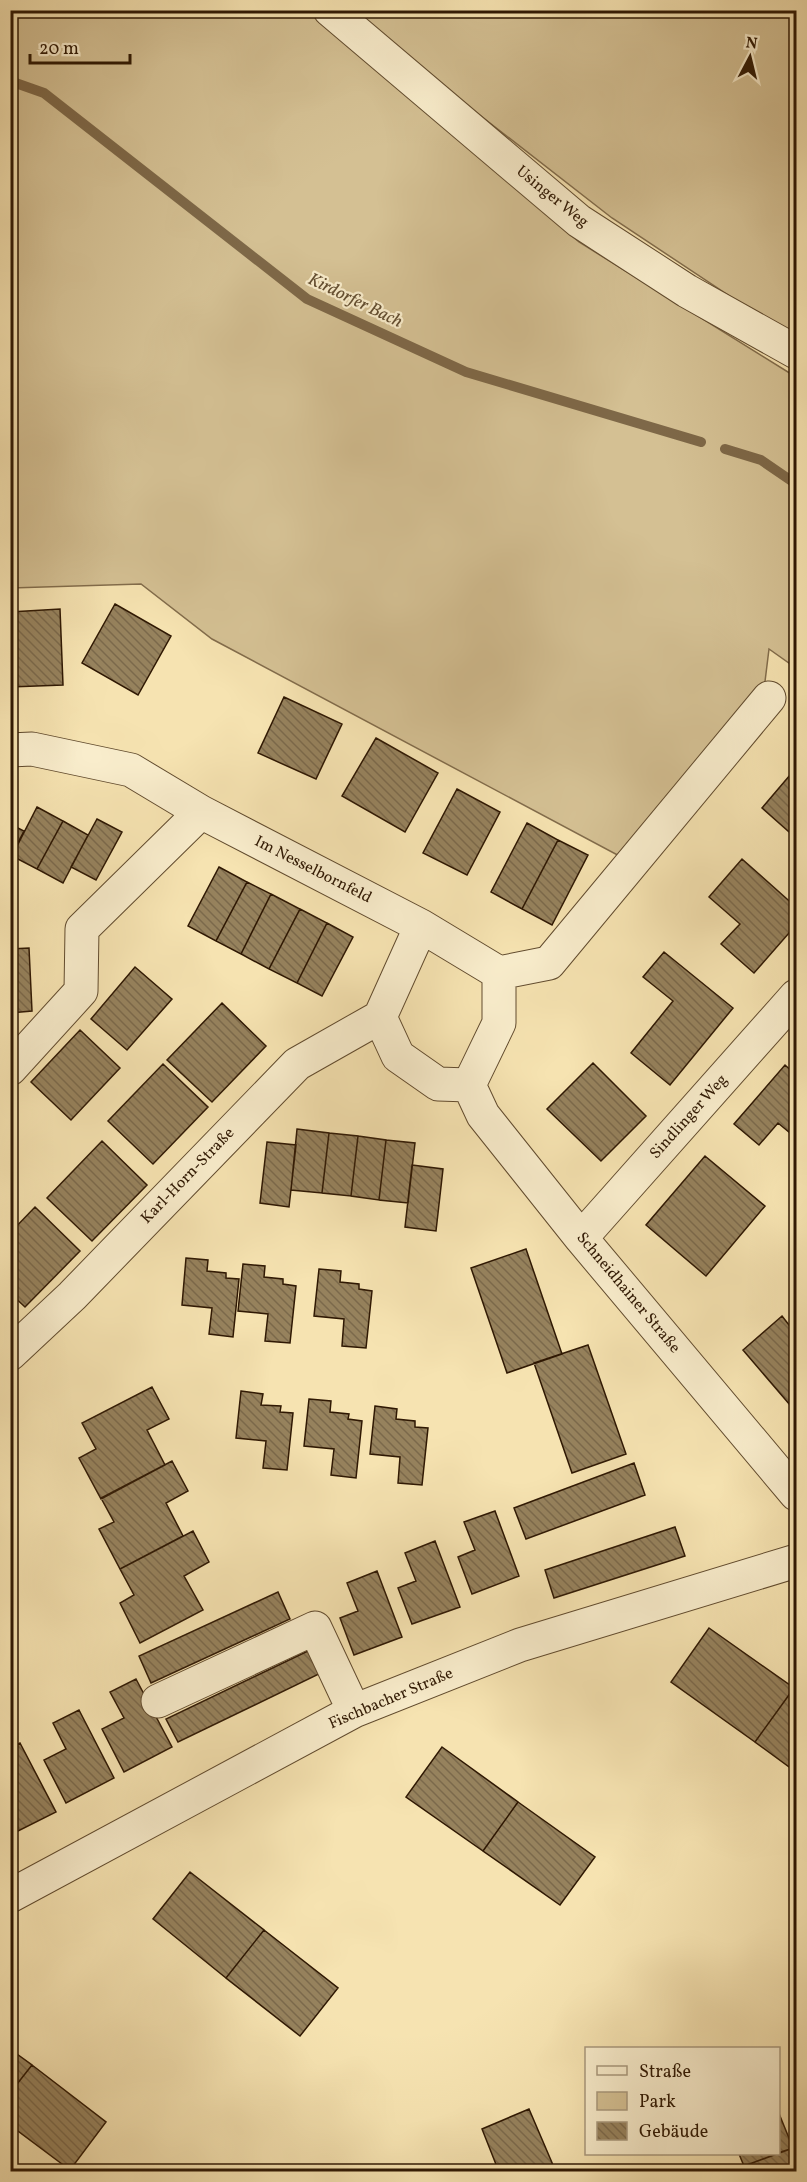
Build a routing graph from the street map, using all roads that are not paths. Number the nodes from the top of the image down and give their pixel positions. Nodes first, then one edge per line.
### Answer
1 (330, 10) edge
2 (796, 352) edge
3 (769, 698) dead end
4 (10, 750) edge
5 (201, 812) junction
6 (421, 926) junction
7 (499, 973) junction
8 (796, 996) edge
9 (380, 1017) junction
10 (10, 1069) edge
11 (468, 1085) junction
12 (581, 1238) junction
13 (10, 1354) edge
14 (796, 1494) edge
15 (796, 1561) edge
16 (158, 1701) dead end
17 (354, 1711) junction
18 (10, 1896) edge

1 - 2 street, Usinger Weg
3 - 7 street
4 - 5 street, Im Nesselbornfeld
5 - 6 street, Im Nesselbornfeld
5 - 10 street
6 - 7 street, Im Nesselbornfeld
6 - 9 street
7 - 11 street
8 - 12 street, Sindlinger Weg
9 - 11 street
9 - 13 street, Karl-Horn-Straße
11 - 12 street, Schneidhainer Straße
12 - 14 street, Schneidhainer Straße
15 - 17 street, Fischbacher Straße
16 - 17 street
17 - 18 street, Fischbacher Straße

